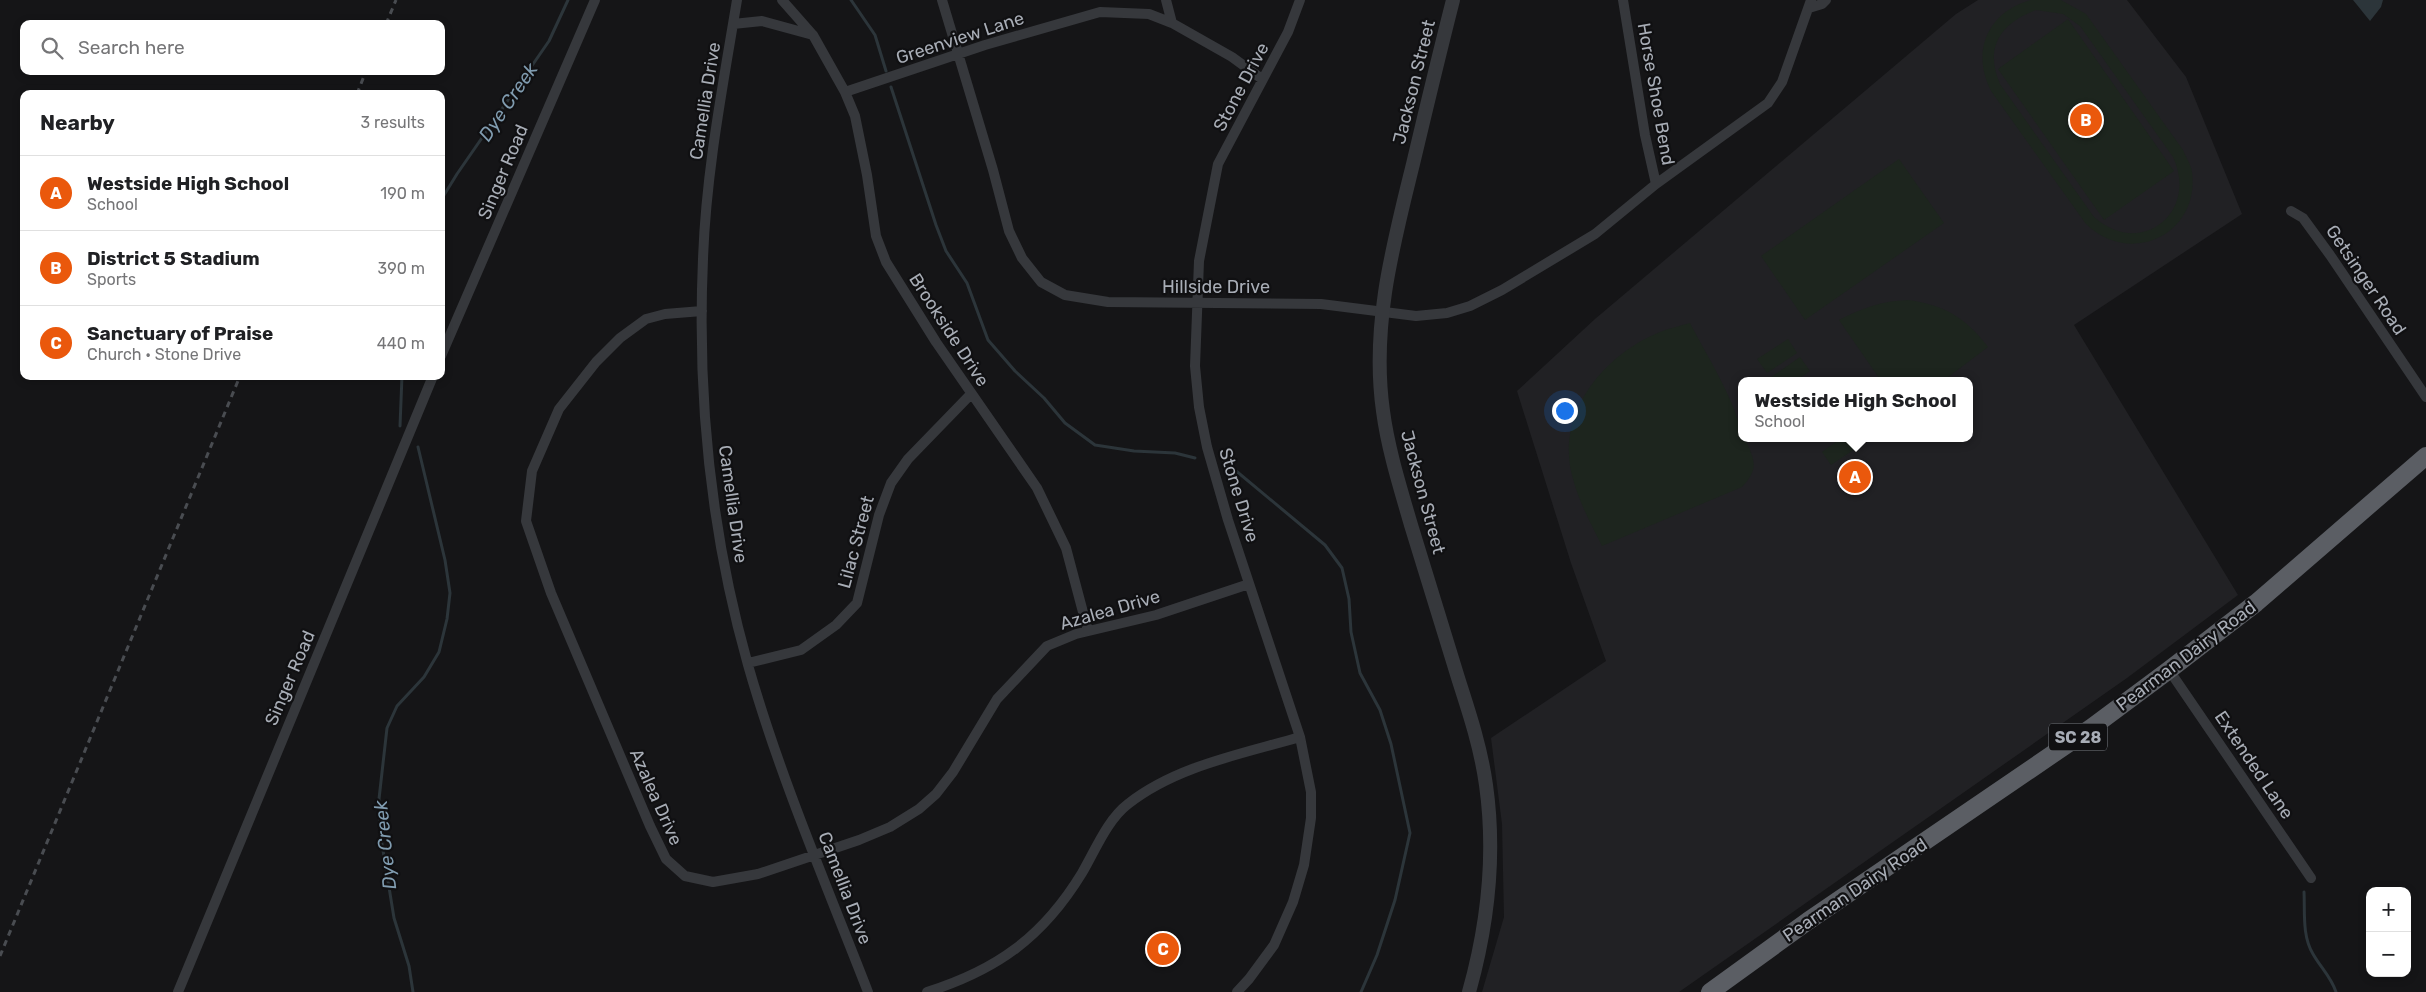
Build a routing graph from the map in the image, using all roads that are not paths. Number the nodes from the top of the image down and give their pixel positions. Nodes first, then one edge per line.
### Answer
1 (595, 0) edge
2 (737, 0) edge
3 (782, 0) edge
4 (942, 0) edge
5 (1166, 0) edge
6 (1300, 0) edge
7 (1453, 0) edge
8 (1623, 0) edge
9 (1826, 0) edge
10 (1810, 4) edge
11 (1172, 23) junction
12 (733, 24) junction
13 (813, 35) junction
14 (958, 56) junction
15 (1262, 79) junction
16 (845, 92) junction
17 (1656, 184) junction
18 (2291, 210) dead end
19 (1198, 304) junction
20 (1381, 310) junction
21 (702, 311) junction
22 (445, 347) edge
23 (431, 380) edge
24 (971, 394) junction
25 (2426, 397) edge
26 (2426, 456) edge
27 (1249, 584) junction
28 (1088, 631) junction
29 (748, 663) junction
30 (2169, 670) junction
31 (1300, 737) junction
32 (815, 856) junction
33 (2311, 878) dead end
34 (178, 992) edge
35 (868, 992) edge
36 (927, 992) edge
37 (1236, 992) edge
38 (1468, 992) edge
39 (1710, 992) edge

1 - 22 street, Singer Road
2 - 12 street, Camellia Drive
3 - 13 street, Brookside Drive
4 - 14 street, Hillside Drive
5 - 11 street
6 - 15 street, Stone Drive
7 - 20 street, Jackson Street
8 - 17 street, Horse Shoe Bend
9 - 10 street
10 - 17 street, Horse Shoe Bend
11 - 14 street, Greenview Lane
11 - 15 street
12 - 13 street
12 - 21 street, Camellia Drive
13 - 16 street, Brookside Drive
14 - 16 street, Greenview Lane
14 - 19 street, Hillside Drive
15 - 19 street, Stone Drive
16 - 24 street, Brookside Drive
17 - 20 street, Hillside Drive
18 - 25 street, Getsinger Road
19 - 20 street, Hillside Drive
19 - 27 street, Stone Drive
20 - 38 street, Jackson Street
21 - 29 street, Camellia Drive
21 - 32 street, Azalea Drive
23 - 34 street, Singer Road
24 - 28 street, Brookside Drive
24 - 29 street, Lilac Street
26 - 30 highway, Pearman Dairy Road / SC 28
27 - 28 street, Azalea Drive
27 - 31 street, Stone Drive
28 - 32 street, Azalea Drive
29 - 32 street, Camellia Drive
30 - 33 street, Extended Lane
30 - 39 highway, Pearman Dairy Road / SC 28
31 - 36 street
31 - 37 street, Stone Drive
32 - 35 street, Camellia Drive

